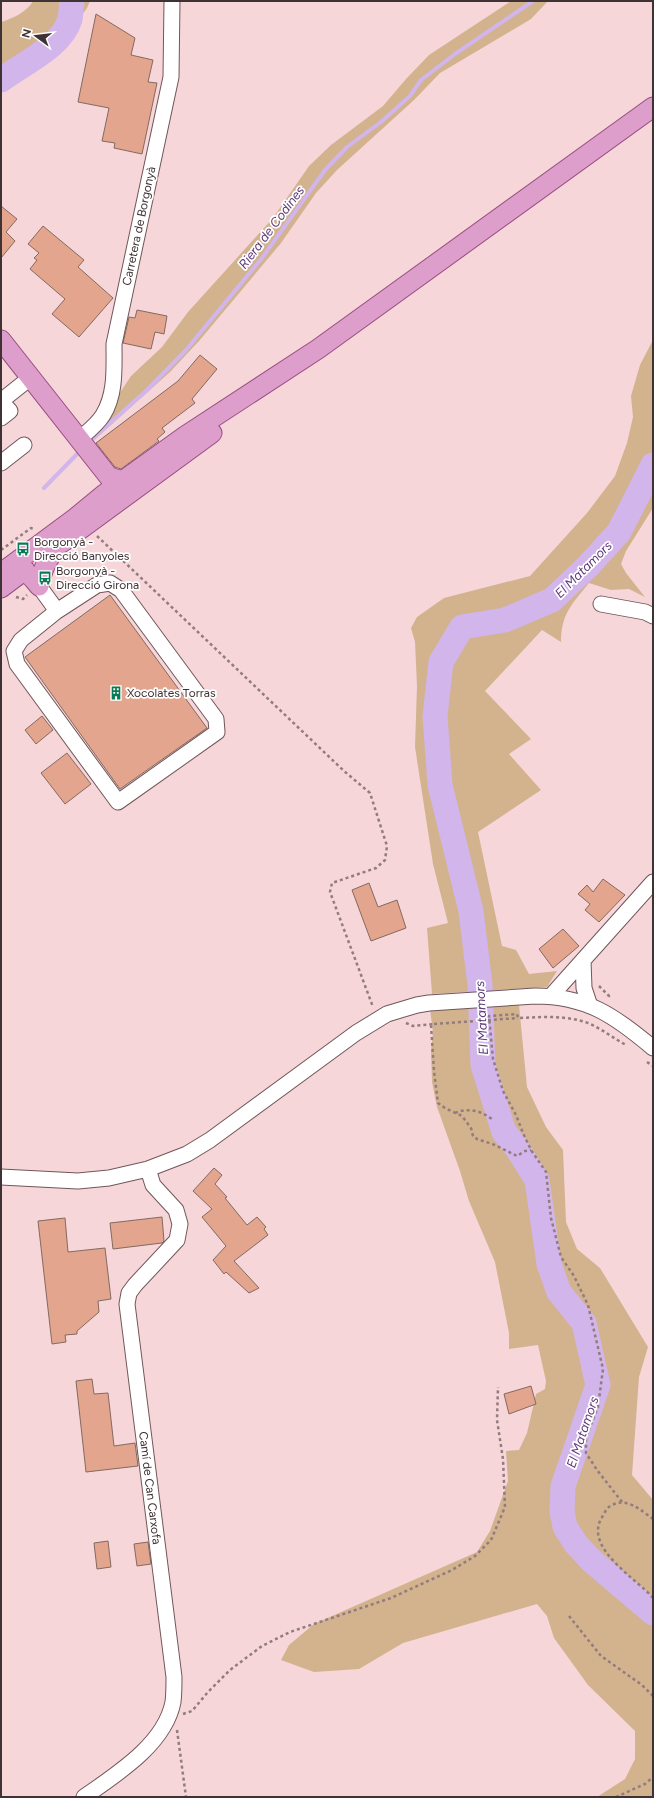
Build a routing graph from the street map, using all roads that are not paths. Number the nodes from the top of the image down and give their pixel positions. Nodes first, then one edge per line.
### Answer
1 (172, 1) edge
2 (653, 107) edge
3 (2, 345) edge
4 (318, 349) junction
5 (30, 378) junction
6 (1, 401) edge
7 (1, 418) edge
8 (211, 434) junction
9 (78, 440) junction
10 (24, 445) dead end
11 (2, 461) edge
12 (113, 484) junction
13 (74, 519) junction
14 (64, 542) junction
15 (1, 572) edge
16 (30, 575) junction
17 (1, 581) edge
18 (1, 589) edge
19 (601, 604) dead end
20 (57, 611) junction
21 (653, 616) edge
22 (653, 882) edge
23 (583, 960) junction
24 (551, 996) junction
25 (596, 1008) junction
26 (647, 1052) edge
27 (148, 1169) junction
28 (1, 1177) edge
29 (84, 1797) edge

1 - 9 street, Carretera de Borgonyà
2 - 4 main road
3 - 5 main road
4 - 8 main road
4 - 12 main road
5 - 6 street
5 - 9 main road
6 - 7 street
8 - 12 main road
8 - 14 main road
9 - 12 main road
10 - 11 street
12 - 13 main road
12 - 14 main road
13 - 15 main road
13 - 16 main road
14 - 16 main road
16 - 17 main road
16 - 18 main road
16 - 20 street
19 - 21 street
20 - 20 street
22 - 23 street
23 - 24 street
23 - 25 street
24 - 25 street
24 - 27 street
25 - 26 street
27 - 28 street
27 - 29 street, Camí de Can Carxofa

